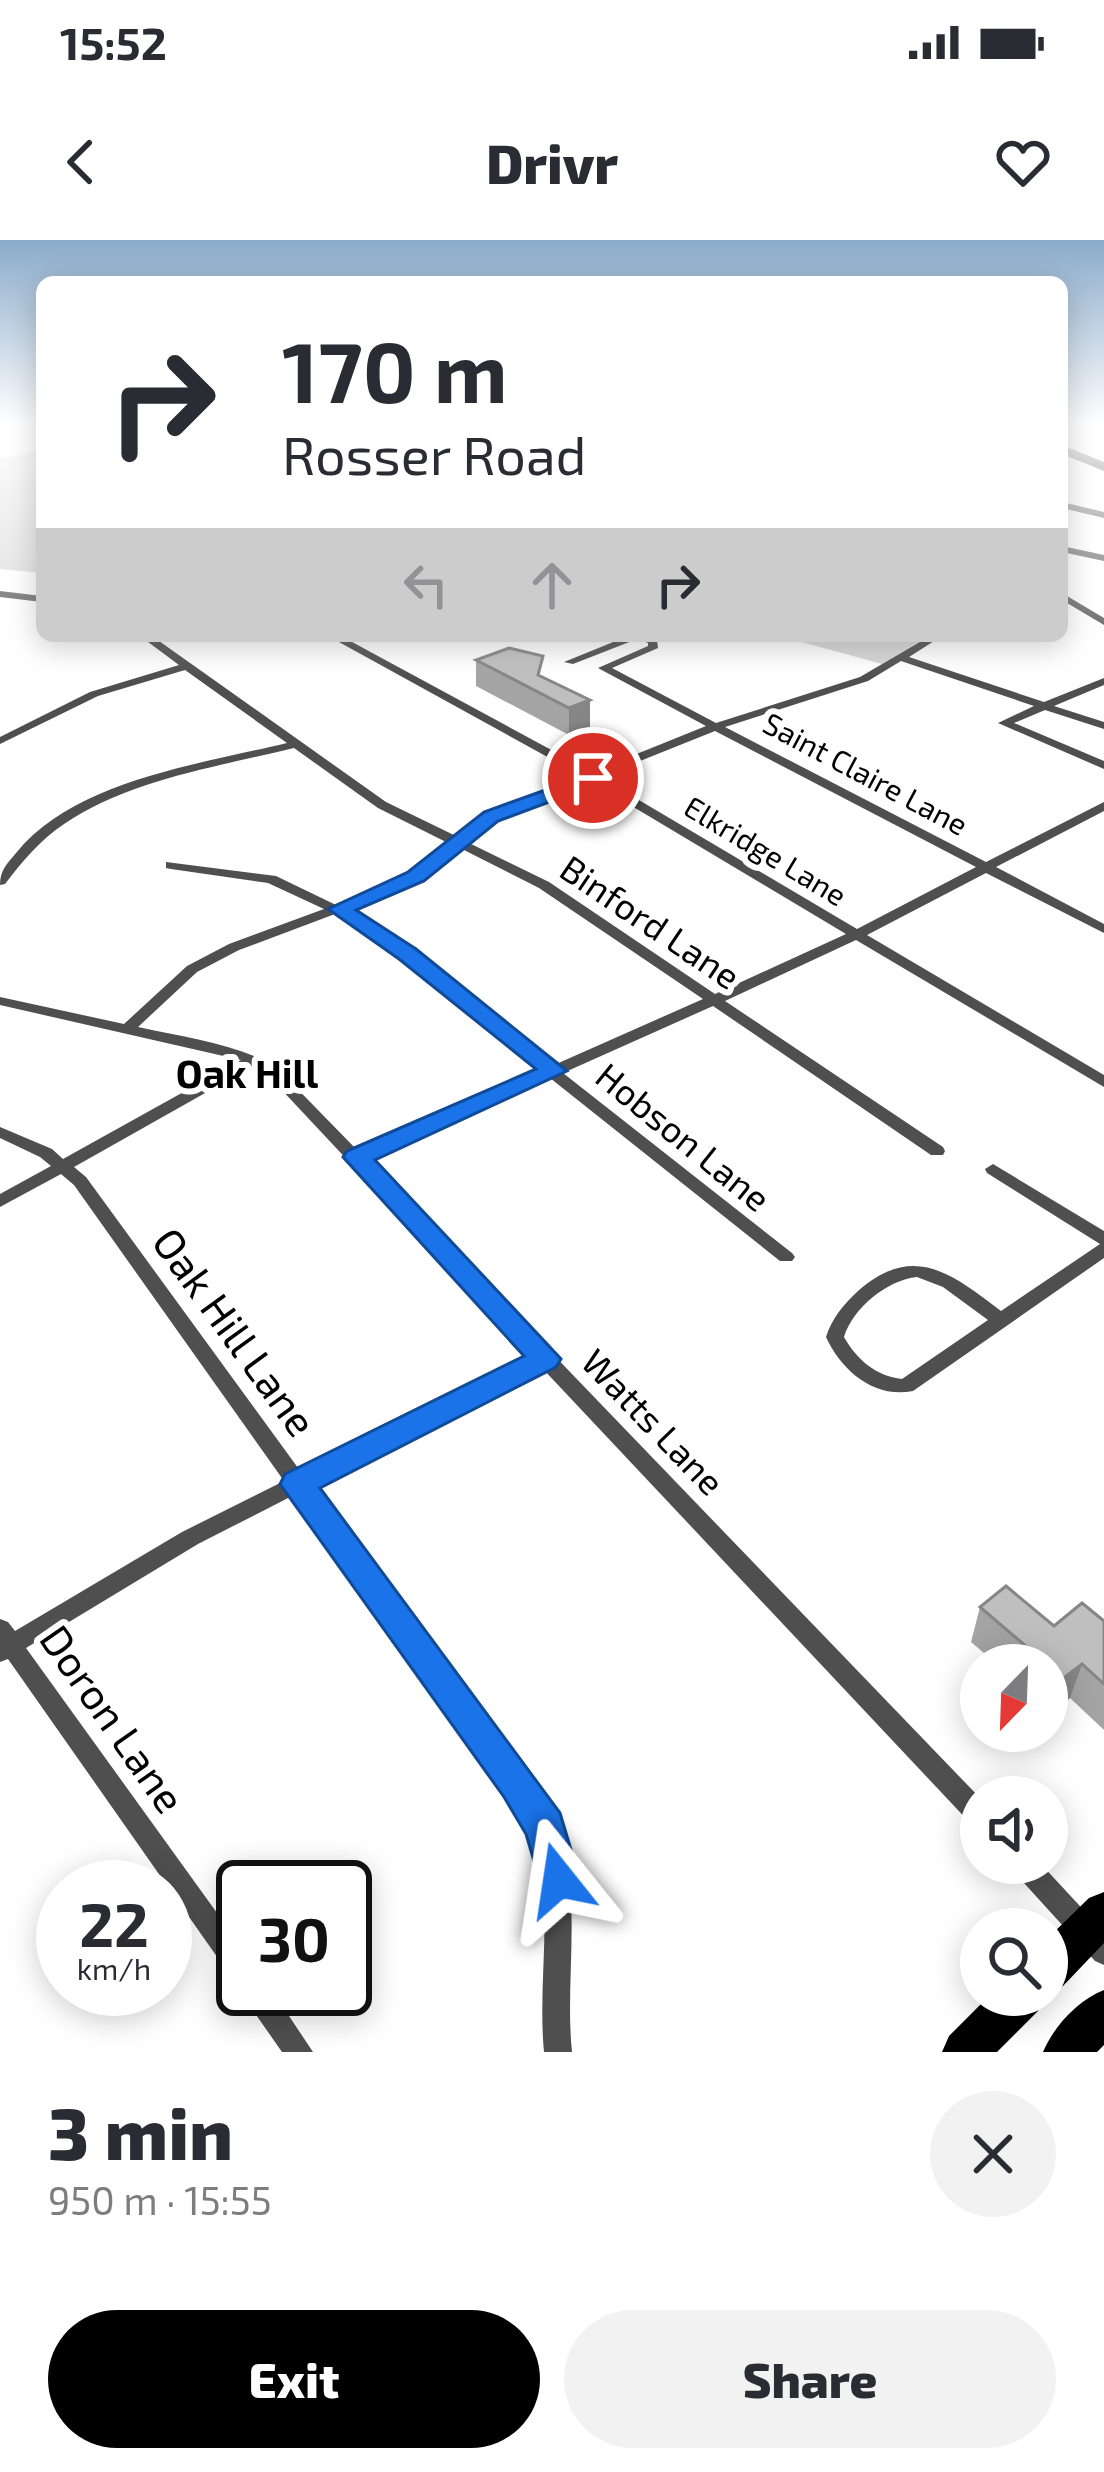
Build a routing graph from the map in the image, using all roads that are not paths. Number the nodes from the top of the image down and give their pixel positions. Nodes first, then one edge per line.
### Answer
1 (1068, 550) edge
2 (1076, 552) junction
3 (1068, 557) edge
4 (1104, 559) edge
5 (0, 594) edge
6 (36, 598) edge
7 (1068, 600) edge
8 (1104, 622) edge
9 (153, 642) edge
10 (344, 642) edge
11 (621, 642) edge
12 (653, 642) edge
13 (927, 642) edge
14 (901, 658) junction
15 (569, 662) dead end
16 (186, 666) junction
17 (1104, 682) edge
18 (1050, 706) junction
19 (719, 726) junction
20 (1104, 726) edge
21 (0, 741) edge
22 (296, 744) junction
23 (1104, 765) edge
24 (593, 778) junction
25 (1104, 806) edge
26 (459, 842) junction
27 (171, 865) dead end
28 (989, 868) junction
29 (1, 877) edge
30 (339, 909) junction
31 (1104, 929) edge
32 (857, 936) junction
33 (715, 1000) junction
34 (0, 1001) edge
35 (127, 1029) junction
36 (255, 1059) junction
37 (554, 1071) junction
38 (1104, 1082) edge
39 (0, 1132) edge
40 (937, 1151) dead end
41 (357, 1157) junction
42 (65, 1165) junction
43 (993, 1169) dead end
44 (0, 1201) edge
45 (1104, 1239) edge
46 (1104, 1250) edge
47 (786, 1257) dead end
48 (1002, 1321) junction
49 (545, 1359) junction
50 (298, 1484) junction
51 (4, 1642) edge
52 (960, 1794) edge
53 (1046, 1884) edge
54 (1098, 1932) edge
55 (216, 1935) edge
56 (1068, 1954) edge
57 (1104, 2012) edge
58 (274, 2016) edge
59 (1001, 2016) edge
60 (299, 2052) edge
61 (558, 2052) edge
62 (965, 2052) edge
63 (1066, 2052) edge

1 - 2 street
2 - 3 street
2 - 4 street
5 - 6 street
7 - 8 street
9 - 16 street, Binford Lane
10 - 24 street, Elkridge Lane
11 - 15 street
12 - 19 street, Saint Claire Lane
13 - 14 street
14 - 18 street
14 - 19 street
16 - 21 street
16 - 22 street, Binford Lane
17 - 18 street
18 - 20 street
18 - 23 street
19 - 24 street
19 - 28 street, Saint Claire Lane
22 - 26 street, Binford Lane
22 - 29 street
24 - 26 street
24 - 32 street, Elkridge Lane
25 - 28 street
26 - 30 street
26 - 33 street, Binford Lane
27 - 30 street, Hobson Lane
28 - 31 street, Saint Claire Lane
28 - 32 street
30 - 35 street
30 - 37 street, Hobson Lane
32 - 33 street
32 - 38 street, Elkridge Lane
33 - 37 street
33 - 40 street, Binford Lane
34 - 35 street, Watts Lane
35 - 36 street, Watts Lane
36 - 41 street, Watts Lane
36 - 42 street
37 - 41 street
37 - 47 street, Hobson Lane
39 - 42 street, Oak Hill Lane
41 - 49 street, Watts Lane
42 - 44 street
42 - 50 street, Oak Hill Lane
43 - 45 street
46 - 48 street
48 - 48 street
49 - 50 street
49 - 52 street, Watts Lane
50 - 51 street
50 - 61 street, Oak Hill Lane
51 - 55 street, Doron Lane
53 - 54 street
54 - 56 highway
57 - 63 highway
58 - 60 street
59 - 62 highway

